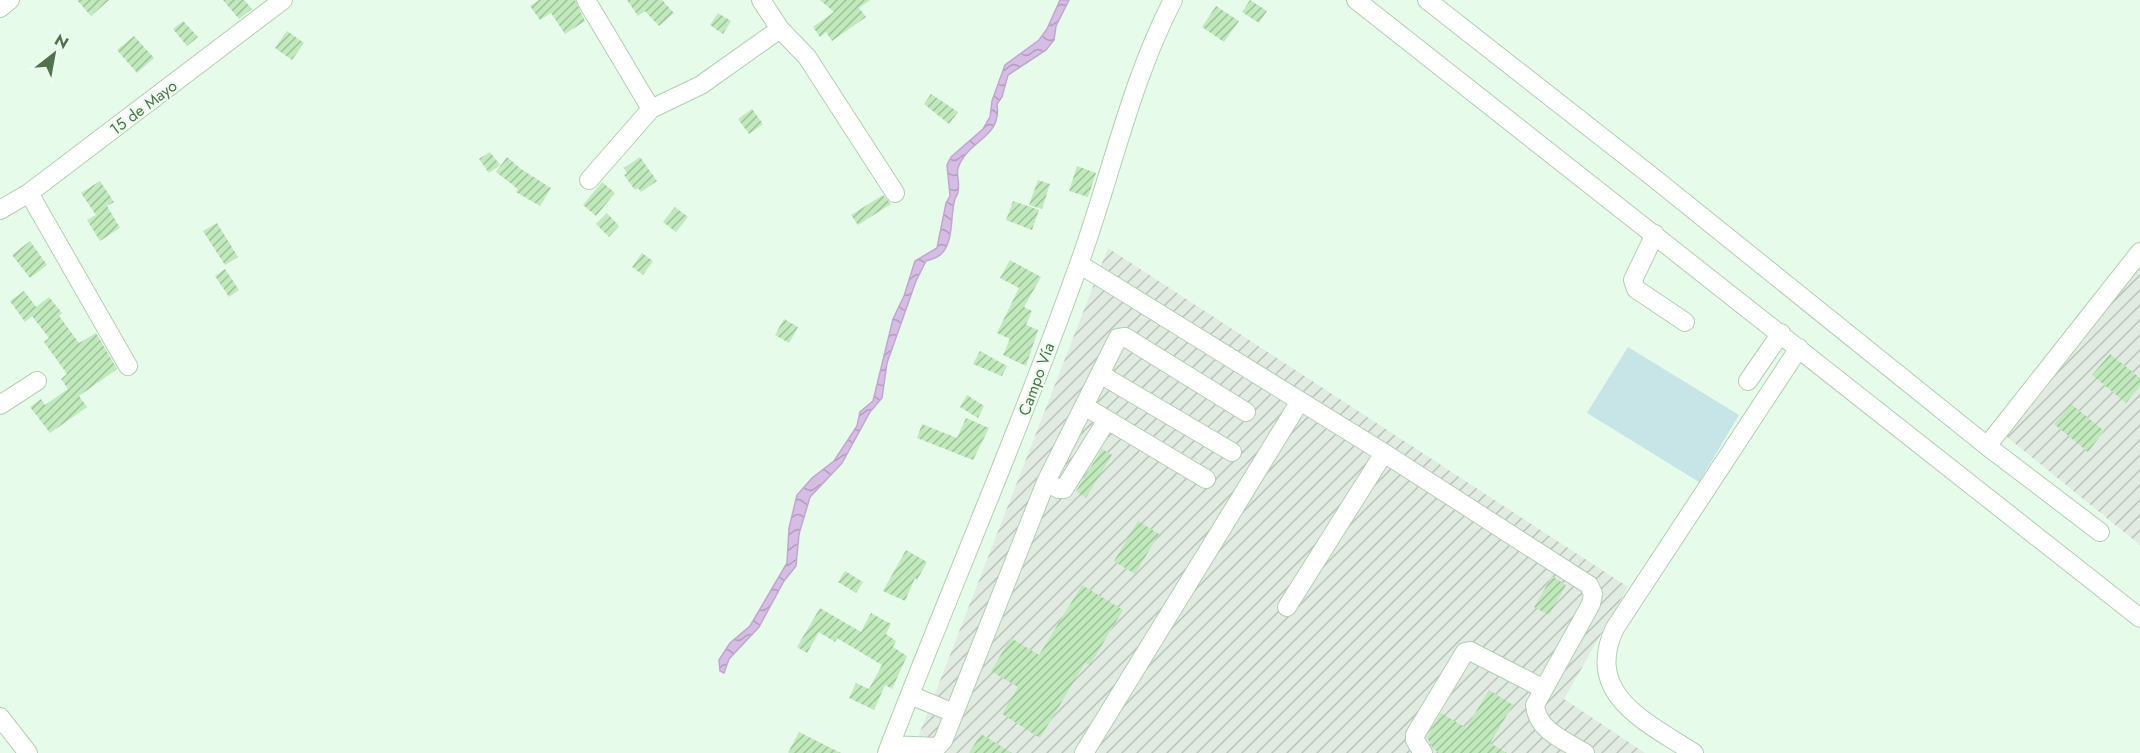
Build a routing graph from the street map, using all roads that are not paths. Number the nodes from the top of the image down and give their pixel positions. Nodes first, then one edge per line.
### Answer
1 (10, 0) edge
2 (283, 0) edge
3 (586, 0) edge
4 (761, 0) edge
5 (1173, 0) edge
6 (1356, 0) edge
7 (1427, 0) edge
8 (0, 8) edge
9 (780, 29) junction
10 (651, 109) junction
11 (589, 180) dead end
12 (29, 193) junction
13 (895, 193) dead end
14 (0, 210) edge
15 (1655, 234) junction
16 (2140, 252) edge
17 (1079, 264) junction
18 (1685, 322) dead end
19 (1781, 333) junction
20 (1799, 348) junction
21 (128, 366) dead end
22 (1100, 374) junction
23 (37, 381) dead end
24 (1748, 381) dead end
25 (1300, 401) junction
26 (0, 405) edge
27 (1084, 406) junction
28 (1246, 412) dead end
29 (1107, 420) junction
30 (1987, 446) junction
31 (1232, 452) dead end
32 (1384, 453) junction
33 (1206, 479) dead end
34 (1046, 482) junction
35 (2100, 532) dead end
36 (1287, 607) dead end
37 (2140, 618) edge
38 (1544, 689) junction
39 (910, 695) junction
40 (954, 713) junction
41 (0, 717) edge
42 (889, 749) edge
43 (27, 753) edge
44 (1084, 753) edge
45 (1423, 753) edge
46 (1585, 753) edge
47 (1694, 753) edge

1 - 8 street
2 - 12 street, 15 de Mayo
3 - 10 street
4 - 9 street
5 - 17 street, Campo Vía
6 - 15 street
7 - 30 street
9 - 10 street
9 - 13 street
10 - 11 street
12 - 14 street, 15 de Mayo
12 - 21 street
15 - 18 street
15 - 19 street
16 - 30 street
17 - 25 street
17 - 39 street, Campo Vía
19 - 20 street
19 - 24 street
20 - 37 street
20 - 47 street
22 - 27 street
22 - 28 street
22 - 31 street
23 - 26 street
25 - 32 street
25 - 44 street
27 - 29 street
27 - 34 street
29 - 33 street
29 - 34 street
30 - 35 street
32 - 36 street
32 - 38 street
34 - 40 street
38 - 45 street
38 - 46 street
39 - 40 street
39 - 42 street, Campo Vía
40 - 42 street
41 - 43 street

